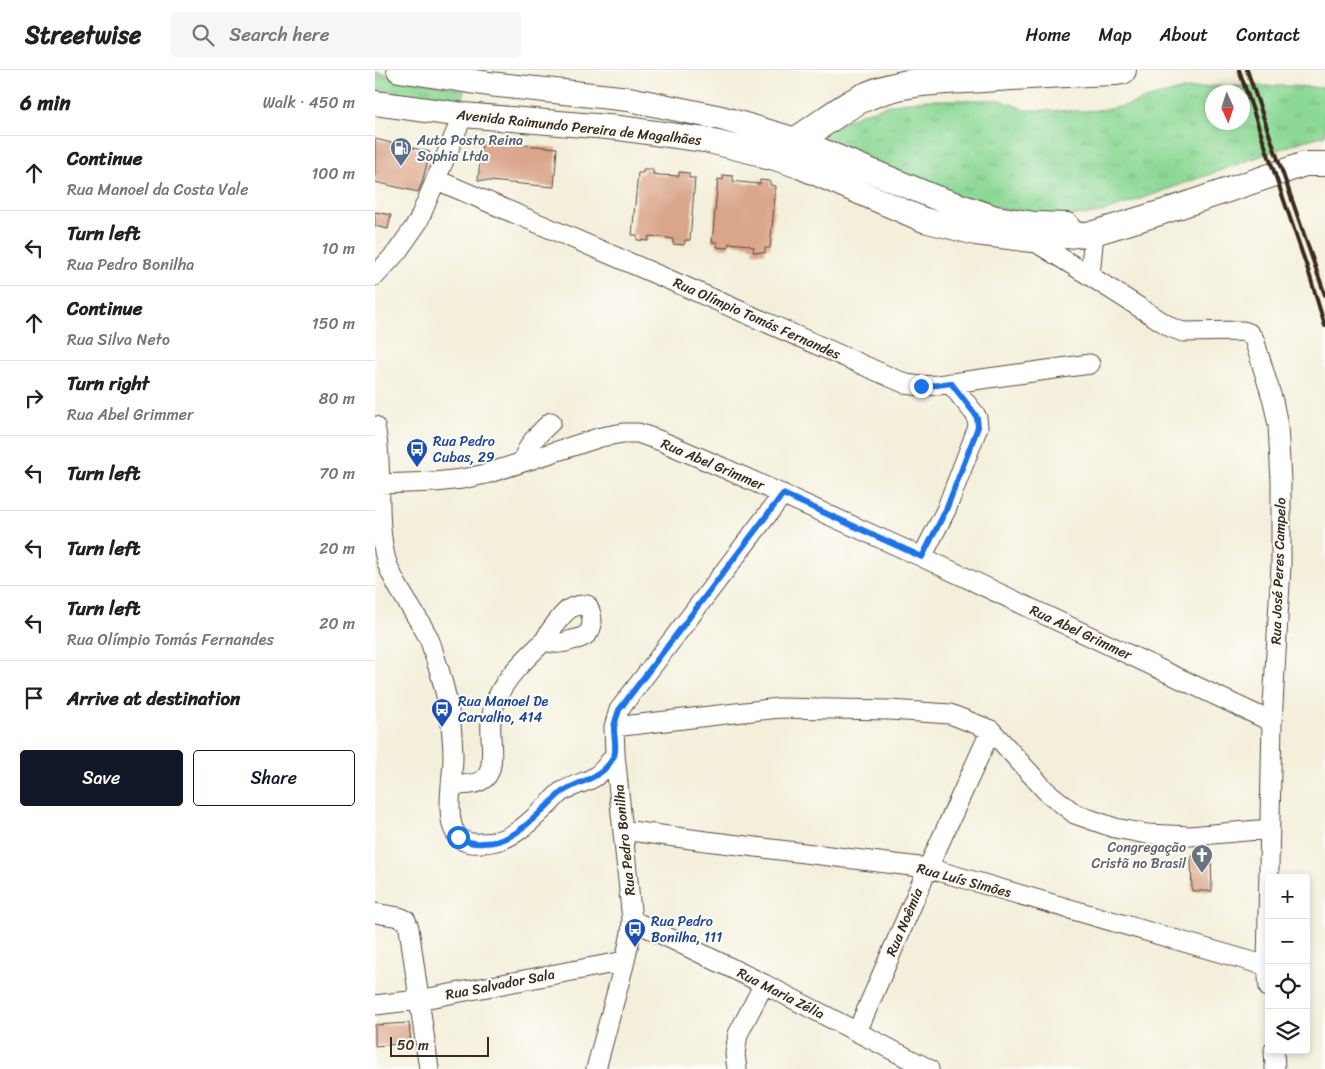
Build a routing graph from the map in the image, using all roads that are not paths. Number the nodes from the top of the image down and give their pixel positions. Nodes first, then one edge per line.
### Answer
1 (399, 70) edge
2 (1122, 70) edge
3 (489, 84) junction
4 (375, 103) edge
5 (463, 115) junction
6 (796, 140) junction
7 (1325, 151) edge
8 (766, 155) junction
9 (1325, 164) edge
10 (437, 180) junction
11 (1094, 234) junction
12 (1033, 240) junction
13 (375, 276) edge
14 (1090, 276) junction
15 (1090, 364) dead end
16 (951, 383) junction
17 (551, 422) dead end
18 (375, 426) edge
19 (522, 462) junction
20 (379, 484) junction
21 (783, 494) junction
22 (377, 516) edge
23 (922, 557) junction
24 (375, 572) edge
25 (396, 584) junction
26 (545, 640) junction
27 (1272, 722) junction
28 (614, 727) junction
29 (991, 730) junction
30 (615, 754) junction
31 (589, 780) junction
32 (451, 784) junction
33 (620, 802) junction
34 (1269, 829) junction
35 (623, 830) junction
36 (928, 868) junction
37 (375, 913) edge
38 (631, 920) junction
39 (625, 961) junction
40 (1267, 964) edge
41 (1265, 965) edge
42 (764, 984) junction
43 (418, 1000) junction
44 (375, 1005) edge
45 (857, 1032) junction
46 (1274, 1054) edge
47 (599, 1065) edge
48 (429, 1069) edge
49 (737, 1069) edge
50 (929, 1069) edge
51 (1275, 1069) edge

1 - 3 main road, Avenida Raimundo Pereira de Magalhães
2 - 6 highway
3 - 5 main road
3 - 6 main road, Avenida Raimundo Pereira de Magalhães
4 - 5 main road, Avenida Raimundo Pereira de Magalhães
5 - 8 main road, Avenida Raimundo Pereira de Magalhães
5 - 10 street
6 - 7 main road, Avenida Raimundo Pereira de Magalhães
6 - 8 highway
8 - 12 main road, Avenida Raimundo Pereira de Magalhães
9 - 11 main road, Avenida Raimundo Pereira de Magalhães
10 - 13 street
10 - 16 street, Rua Olímpio Tomás Fernandes
11 - 12 main road, Avenida Raimundo Pereira de Magalhães
11 - 14 street
12 - 14 street, Rua José Peres Campelo
14 - 27 street, Rua José Peres Campelo
15 - 16 street, Rua Olímpio Tomás Fernandes
16 - 23 street
17 - 19 street
18 - 20 street
19 - 20 street, Rua Abel Grimmer
19 - 21 street, Rua Abel Grimmer
20 - 22 street
21 - 23 street, Rua Abel Grimmer
21 - 28 street
22 - 25 street
23 - 27 street, Rua Abel Grimmer
24 - 25 street
25 - 32 street
26 - 26 street
26 - 32 street
27 - 34 street, Rua José Peres Campelo
28 - 29 street
28 - 30 street, Rua Pedro Bonilha
29 - 34 street
29 - 36 street, Rua Noêmia
30 - 31 street
30 - 33 street, Rua Pedro Bonilha
31 - 32 street
31 - 33 street
33 - 35 street, Rua Pedro Bonilha
34 - 40 street, Rua José Peres Campelo
35 - 36 street, Rua Luís Simões
35 - 38 street, Rua Pedro Bonilha
36 - 41 street, Rua Luís Simões
36 - 45 street, Rua Noêmia
37 - 43 street
38 - 39 street, Rua Pedro Bonilha
38 - 42 street, Rua Maria Zélia
39 - 43 street, Rua Salvador Sala
39 - 47 street, Rua Pedro Bonilha
42 - 45 street, Rua Maria Zélia
42 - 49 street
43 - 44 street, Rua Salvador Sala
43 - 48 street
45 - 50 street, Rua Maria Zélia
46 - 51 street

